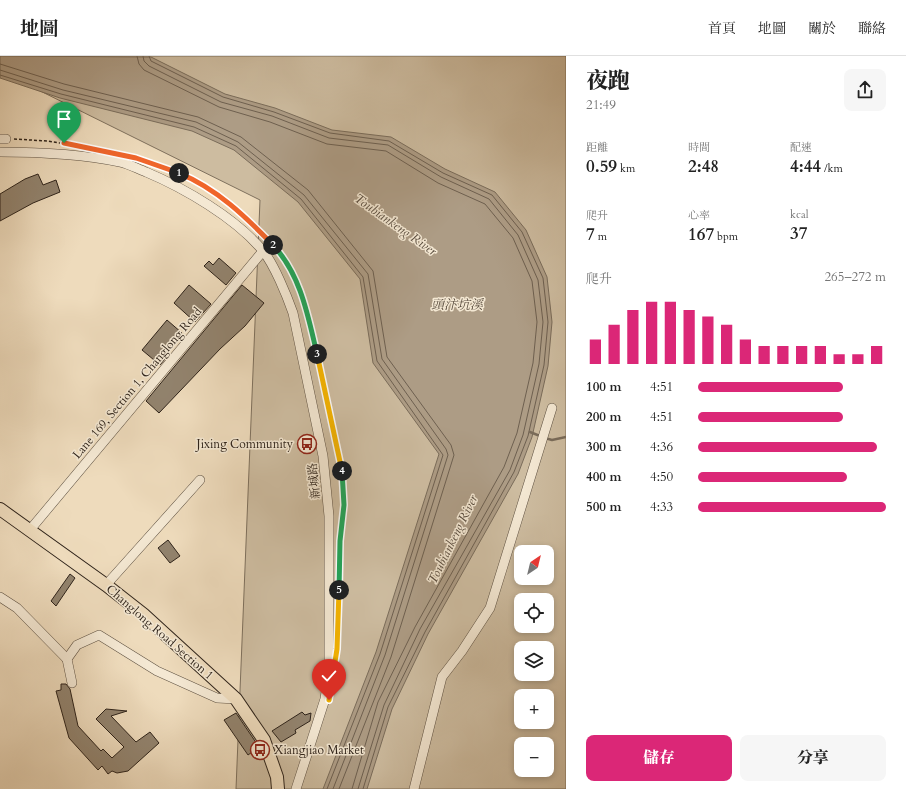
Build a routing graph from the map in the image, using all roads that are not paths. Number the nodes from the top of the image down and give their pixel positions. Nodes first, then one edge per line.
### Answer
1 (0, 152) edge
2 (263, 251) junction
3 (552, 408) dead end
4 (200, 480) dead end
5 (0, 509) edge
6 (29, 531) junction
7 (106, 585) junction
8 (0, 597) edge
9 (67, 659) junction
10 (72, 683) dead end
11 (236, 700) junction
12 (278, 789) edge
13 (296, 789) edge
14 (414, 789) edge

1 - 2 street, 新城路
2 - 6 street, Lane 169, Section 1, Changlong Road
2 - 13 street, 新城路
3 - 14 street
4 - 7 street
5 - 6 main road, Changlong Road Section 1
6 - 7 main road, Changlong Road Section 1
7 - 11 main road, Changlong Road Section 1
8 - 9 street
9 - 10 street
9 - 11 street
11 - 12 main road, Changlong Road Section 1

